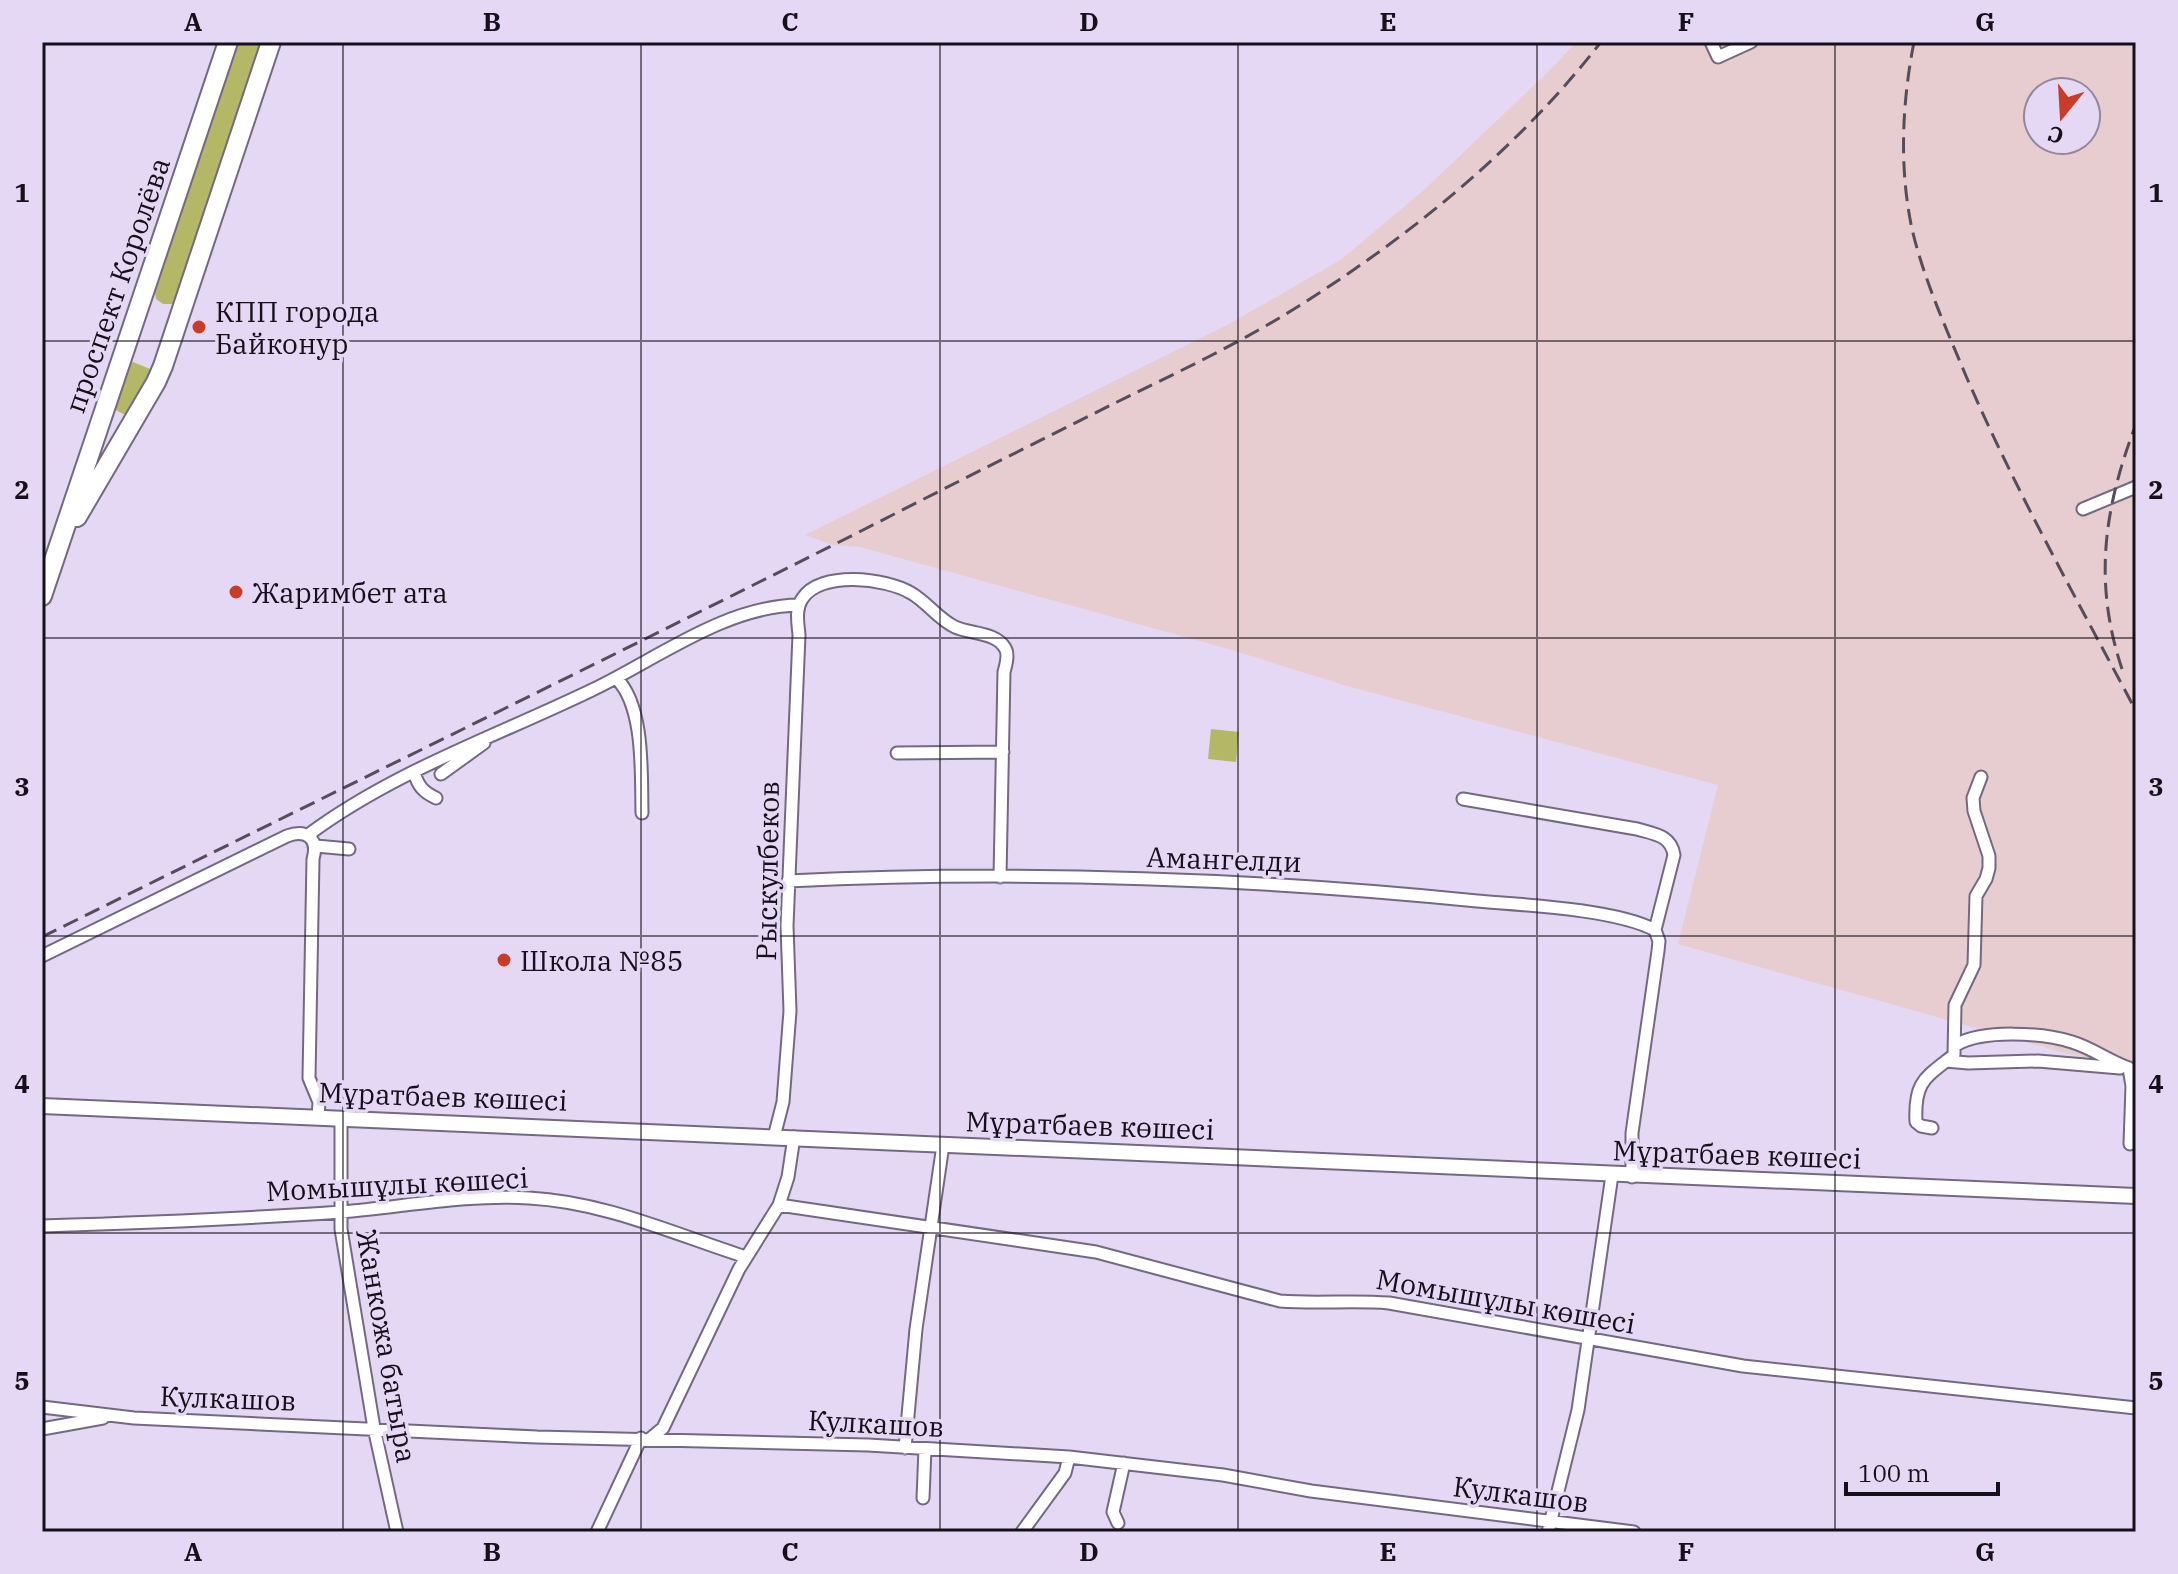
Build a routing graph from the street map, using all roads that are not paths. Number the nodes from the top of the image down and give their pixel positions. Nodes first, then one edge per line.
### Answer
1 (228, 42) edge
2 (271, 42) edge
3 (1711, 42) edge
4 (1751, 42) edge
5 (2136, 487) edge
6 (2083, 509) dead end
7 (54, 558) junction
8 (42, 596) edge
9 (799, 605) junction
10 (616, 678) junction
11 (490, 737) junction
12 (1003, 752) junction
13 (897, 753) dead end
14 (414, 772) junction
15 (441, 774) dead end
16 (1981, 777) dead end
17 (436, 798) dead end
18 (1463, 799) dead end
19 (642, 813) dead end
20 (308, 835) junction
21 (316, 846) junction
22 (349, 849) dead end
23 (1000, 877) junction
24 (788, 881) junction
25 (1655, 930) junction
26 (42, 956) edge
27 (1956, 1045) junction
28 (1946, 1061) junction
29 (2129, 1068) junction
30 (42, 1106) edge
31 (318, 1117) junction
32 (341, 1119) junction
33 (1932, 1128) dead end
34 (774, 1137) junction
35 (794, 1137) junction
36 (2130, 1144) dead end
37 (943, 1145) junction
38 (1612, 1175) junction
39 (1632, 1177) junction
40 (2136, 1196) edge
41 (779, 1205) junction
42 (341, 1211) junction
43 (42, 1226) edge
44 (931, 1226) junction
45 (746, 1257) junction
46 (1589, 1340) junction
47 (42, 1407) edge
48 (2136, 1408) edge
49 (111, 1416) junction
50 (374, 1428) junction
51 (42, 1429) edge
52 (646, 1438) junction
53 (905, 1448) junction
54 (925, 1449) junction
55 (1069, 1457) junction
56 (1124, 1463) junction
57 (923, 1498) dead end
58 (1118, 1523) dead end
59 (1549, 1527) edge
60 (397, 1532) edge
61 (597, 1532) edge
62 (1022, 1532) edge
63 (1634, 1532) edge

1 - 7 main road, проспект Королёва
2 - 7 main road, проспект Королёва
3 - 4 street
5 - 6 street
7 - 8 main road
9 - 10 street
9 - 12 street
9 - 24 street, Рыскулбеков
10 - 11 street
10 - 19 street
11 - 14 street
11 - 15 street
12 - 13 street
12 - 23 street
14 - 17 street
14 - 20 street
16 - 27 street
18 - 25 street
20 - 21 street
20 - 26 street
21 - 22 street
21 - 31 street
23 - 24 street, Амангелди
23 - 25 street, Амангелди
24 - 34 street, Рыскулбеков
25 - 39 street
27 - 28 street
27 - 29 street
28 - 29 street
28 - 33 street
29 - 36 street
30 - 31 street, Мұратбаев көшесі
31 - 32 street, Мұратбаев көшесі
32 - 34 street, Мұратбаев көшесі
32 - 42 street, Жанкожа батыра
34 - 35 street, Мұратбаев көшесі
35 - 37 street, Мұратбаев көшесі
35 - 41 street
37 - 38 street, Мұратбаев көшесі
37 - 44 street
38 - 39 street, Мұратбаев көшесі
38 - 46 street
39 - 40 street, Мұратбаев көшесі
41 - 44 street, Момышұлы көшесі
41 - 45 street
42 - 43 street, Момышұлы көшесі
42 - 45 street, Момышұлы көшесі
42 - 50 street, Жанкожа батыра
44 - 46 street, Момышұлы көшесі
44 - 53 street
45 - 52 street
46 - 48 street, Момышұлы көшесі
46 - 59 street
47 - 49 street, Кулкашов
49 - 50 street, Кулкашов
49 - 51 street, Кулкашов
50 - 52 street, Кулкашов
50 - 60 street, Жанкожа батыра
52 - 53 street, Кулкашов
52 - 61 street
53 - 54 street, Кулкашов
54 - 55 street, Кулкашов
54 - 57 street
55 - 56 street, Кулкашов
55 - 62 street
56 - 58 street
56 - 59 street, Кулкашов
59 - 63 street, Кулкашов

